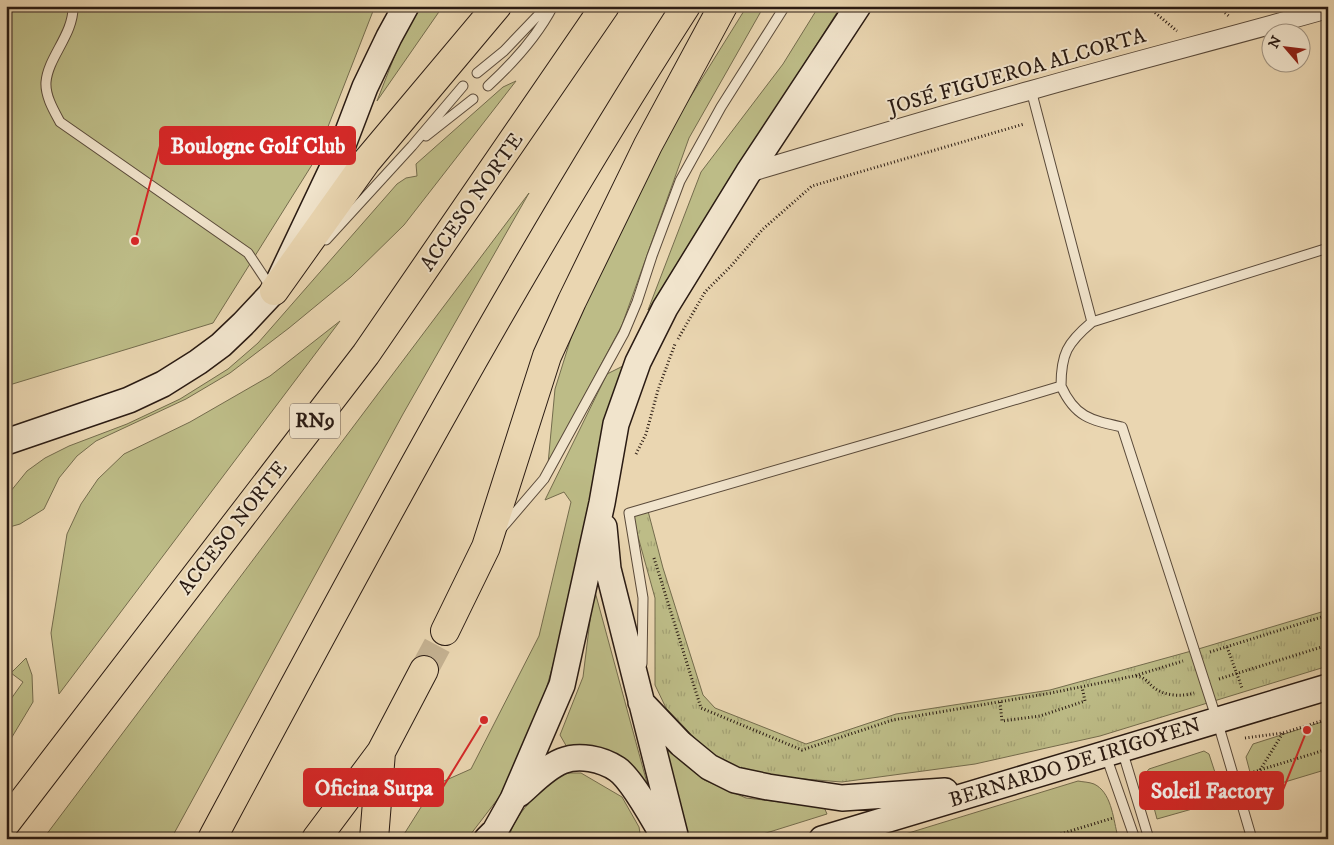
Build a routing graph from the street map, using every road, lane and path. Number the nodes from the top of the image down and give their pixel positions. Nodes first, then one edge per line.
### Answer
1 (74, 6) edge
2 (406, 6) edge
3 (497, 6) edge
4 (547, 6) edge
5 (553, 6) edge
6 (605, 6) edge
7 (686, 6) edge
8 (723, 6) edge
9 (785, 6) edge
10 (858, 6) edge
11 (1147, 6) edge
12 (1323, 9) edge
13 (1194, 45) junction
14 (477, 73) dead end
15 (462, 86) dead end
16 (488, 86) dead end
17 (1031, 90) junction
18 (473, 99) dead end
19 (1039, 119) junction
20 (412, 146) junction
21 (748, 173) junction
22 (322, 244) dead end
23 (1328, 248) edge
24 (308, 258) dead end
25 (274, 291) junction
26 (1092, 322) junction
27 (1061, 386) junction
28 (6, 442) edge
29 (633, 459) dead end
30 (602, 503) junction
31 (486, 547) junction
32 (653, 557) dead end
33 (1328, 615) edge
34 (444, 630) tunnel mouth
35 (1328, 645) edge
36 (1196, 656) junction
37 (424, 670) tunnel mouth
38 (1134, 676) junction
39 (1206, 684) junction
40 (1082, 687) junction
41 (1328, 687) edge
42 (641, 702) junction
43 (1000, 702) junction
44 (1218, 720) junction
45 (1282, 733) dead end
46 (1328, 750) edge
47 (1114, 751) junction
48 (381, 752) junction
49 (1260, 770) junction
50 (1234, 778) junction
51 (989, 788) junction
52 (513, 799) junction
53 (1140, 809) junction
54 (1126, 813) junction
55 (6, 822) edge
56 (492, 836) edge
57 (212, 839) edge
58 (316, 839) edge
59 (374, 839) edge
60 (665, 839) edge
61 (676, 839) edge
62 (822, 839) edge
63 (1044, 839) edge
64 (1135, 839) edge
65 (1149, 839) edge
66 (1252, 839) edge

1 - 25 lane
2 - 25 street
3 - 25 highway
4 - 14 lane
5 - 16 lane
6 - 55 highway, ACCESO NORTE / RN9
7 - 57 highway
8 - 31 highway
9 - 31 lane
10 - 21 street
11 - 13 path
12 - 13 street, JOSÉ FIGUEROA ALCORTA
13 - 17 street, JOSÉ FIGUEROA ALCORTA
15 - 20 lane
17 - 19 lane
17 - 21 street, JOSÉ FIGUEROA ALCORTA
18 - 20 lane
19 - 26 lane
19 - 29 path
20 - 22 lane
21 - 30 street
23 - 26 lane
24 - 25 lane
25 - 28 street
26 - 27 lane
27 - 36 lane
27 - 42 lane
30 - 42 street
30 - 52 street
31 - 34 highway
32 - 43 path
33 - 36 path
35 - 39 path
36 - 38 path
36 - 39 lane
37 - 48 highway
38 - 39 path
38 - 40 path
39 - 44 lane
40 - 43 path
40 - 43 path
41 - 44 street, BERNARDO DE IRIGOYEN
42 - 51 street
42 - 61 street
44 - 47 street, BERNARDO DE IRIGOYEN
44 - 50 lane
45 - 49 path
46 - 49 path
47 - 51 street, BERNARDO DE IRIGOYEN
47 - 53 lane
47 - 54 lane
48 - 58 highway
48 - 59 highway
49 - 50 path
50 - 53 path
50 - 66 lane
51 - 62 street, BERNARDO DE IRIGOYEN
52 - 56 street
52 - 60 street
53 - 65 lane
54 - 63 path
54 - 64 lane

